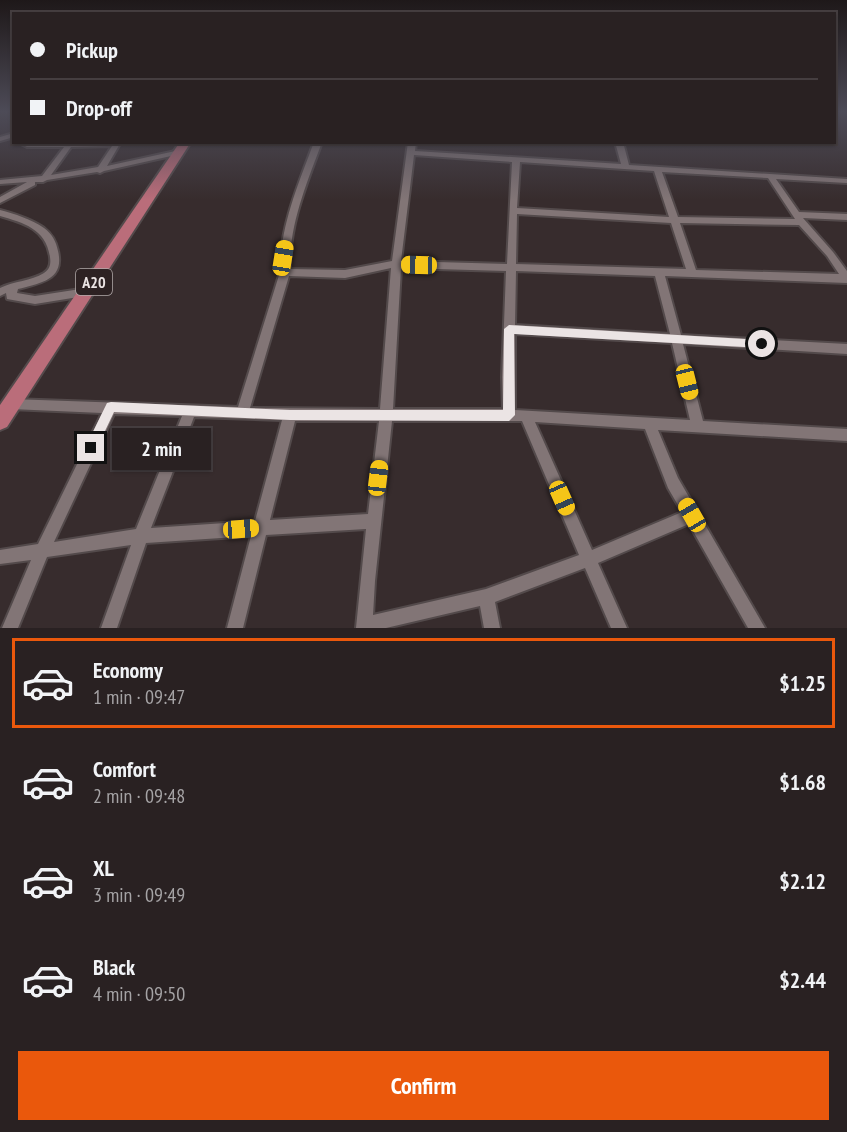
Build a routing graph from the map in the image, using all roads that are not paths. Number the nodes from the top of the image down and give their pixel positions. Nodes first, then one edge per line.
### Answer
1 (25, 144) edge
2 (49, 144) edge
3 (70, 144) edge
4 (117, 144) edge
5 (317, 144) edge
6 (620, 144) edge
7 (183, 147) edge
8 (411, 148) edge
9 (516, 160) junction
10 (626, 167) junction
11 (658, 170) junction
12 (100, 171) junction
13 (770, 176) junction
14 (40, 180) junction
15 (847, 181) edge
16 (0, 182) edge
17 (0, 200) edge
18 (513, 211) junction
19 (0, 213) edge
20 (847, 217) edge
21 (799, 218) junction
22 (675, 220) junction
23 (396, 264) junction
24 (512, 267) junction
25 (285, 272) junction
26 (692, 273) junction
27 (660, 274) junction
28 (847, 279) edge
29 (13, 286) junction
30 (0, 292) edge
31 (87, 292) junction
32 (509, 329) junction
33 (677, 339) junction
34 (847, 349) edge
35 (11, 404) junction
36 (111, 407) junction
37 (190, 412) junction
38 (242, 413) junction
39 (290, 415) junction
40 (509, 415) junction
41 (386, 416) junction
42 (526, 416) junction
43 (0, 421) edge
44 (649, 424) junction
45 (698, 426) junction
46 (847, 435) edge
47 (692, 515) junction
48 (373, 521) junction
49 (261, 528) junction
50 (141, 536) junction
51 (42, 551) junction
52 (0, 557) edge
53 (589, 559) junction
54 (486, 597) junction
55 (364, 627) edge
56 (10, 628) edge
57 (109, 628) edge
58 (235, 628) edge
59 (492, 628) edge
60 (619, 628) edge
61 (758, 628) edge

1 - 2 street
3 - 14 street
4 - 12 street
5 - 25 street
6 - 10 street
7 - 12 street
7 - 31 main road, A20
8 - 9 street
8 - 23 street
9 - 10 street
9 - 18 street
10 - 11 street
11 - 13 street
11 - 22 street
12 - 14 street
13 - 15 street
13 - 21 street
14 - 16 street
14 - 17 street
18 - 22 street
18 - 24 street
19 - 29 street
20 - 21 street
21 - 22 street
21 - 28 street
22 - 26 street
23 - 24 street
23 - 25 street
23 - 41 street
24 - 27 street
24 - 32 street
25 - 38 street
26 - 27 street
26 - 28 street
27 - 33 street
29 - 30 street
29 - 31 street
31 - 35 main road, A20
32 - 33 street
32 - 40 street
33 - 34 street
33 - 45 street
35 - 36 street
35 - 43 main road, A20
36 - 37 street
36 - 51 street
37 - 38 street
37 - 50 street
38 - 39 street
39 - 41 street
39 - 49 street
40 - 41 street
40 - 42 street
41 - 48 street
42 - 44 street
42 - 53 street
44 - 45 street
44 - 47 street
45 - 46 street
47 - 53 street
47 - 61 street
48 - 49 street
48 - 55 street
49 - 50 street
49 - 58 street
50 - 51 street
50 - 57 street
51 - 52 street
51 - 56 street
53 - 54 street
53 - 60 street
54 - 55 street
54 - 59 street

